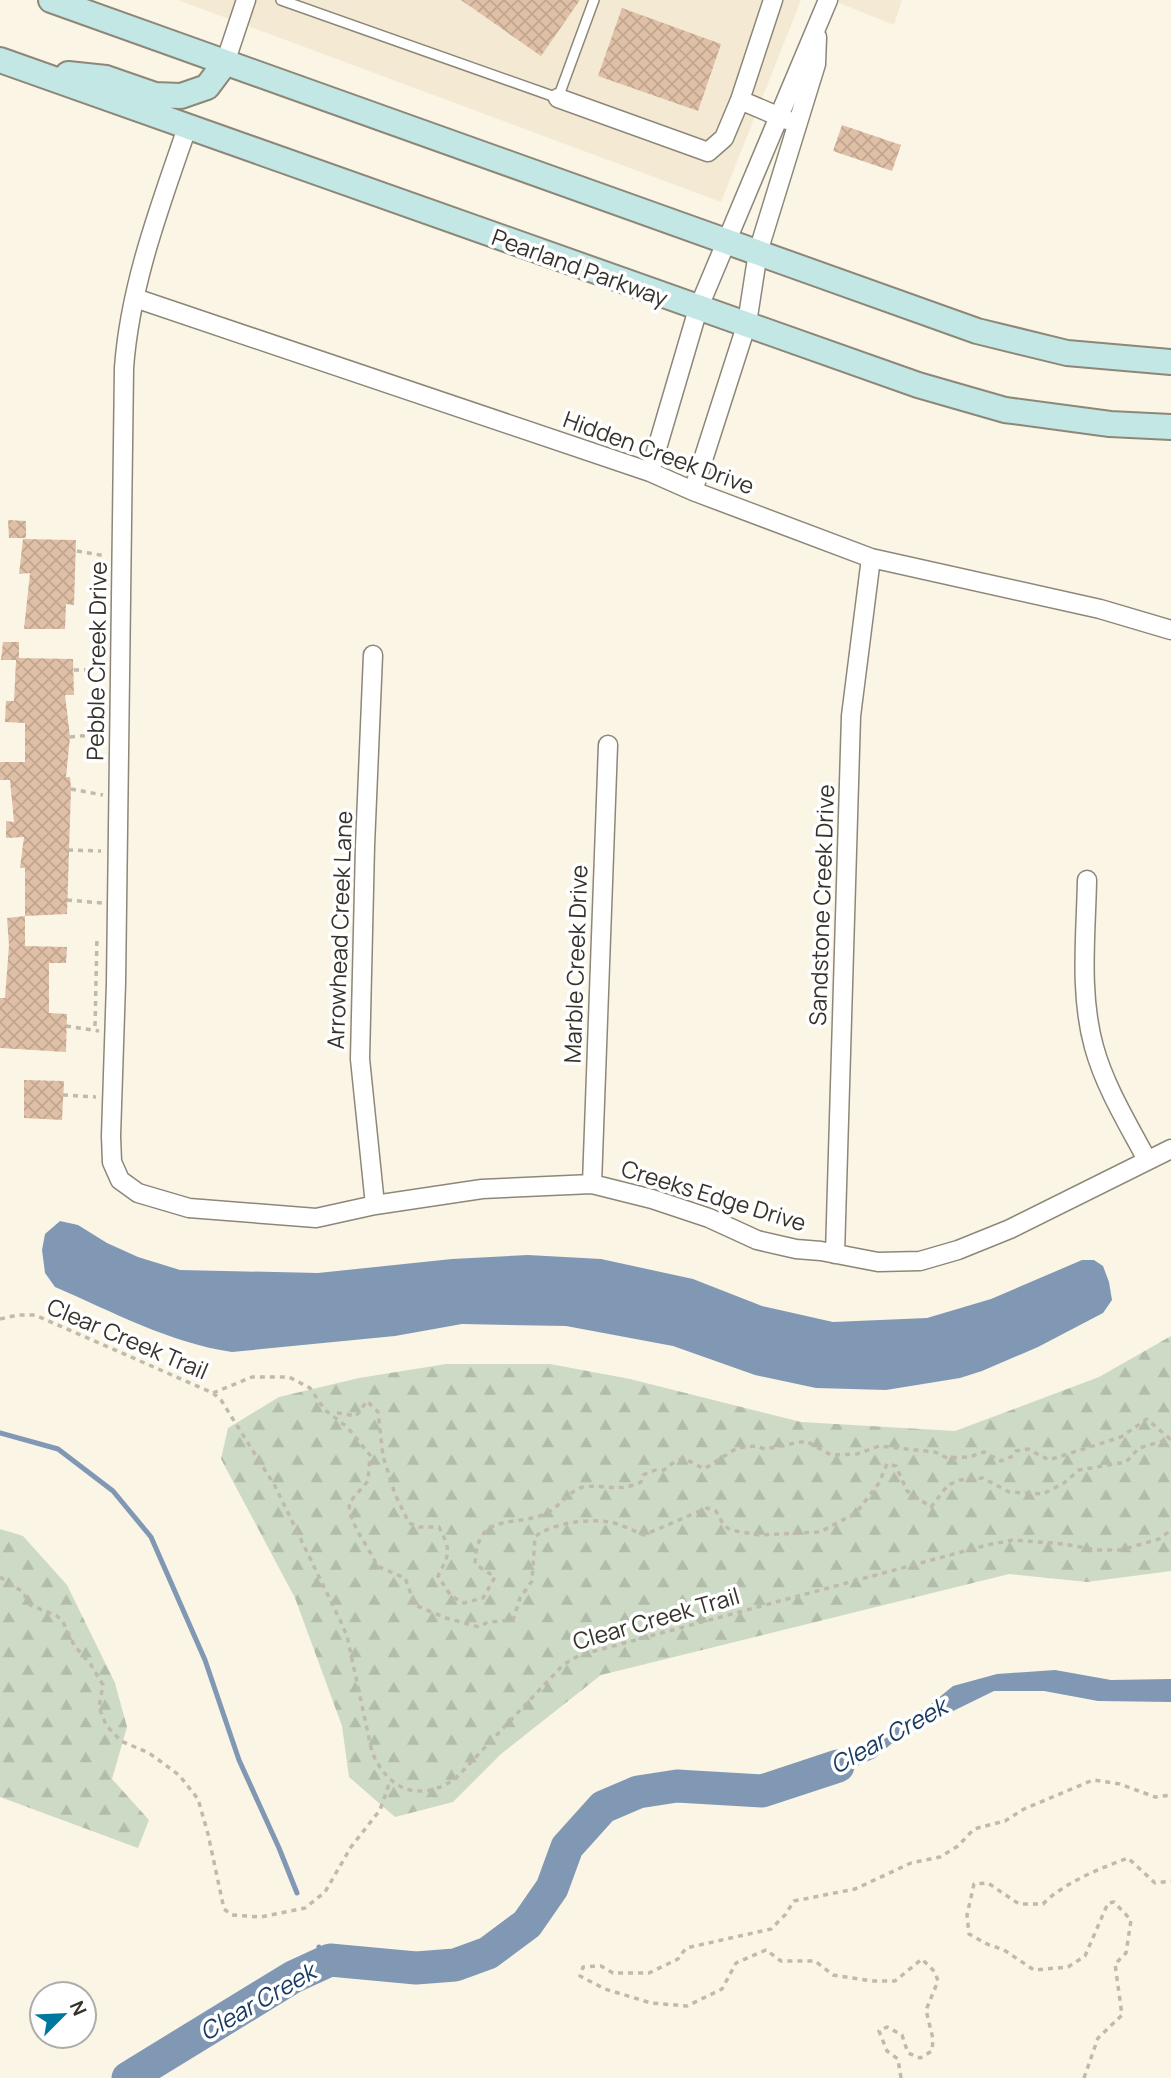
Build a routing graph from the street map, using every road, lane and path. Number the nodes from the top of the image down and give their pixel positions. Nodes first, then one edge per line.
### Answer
1 (51, 0) edge
2 (246, 0) edge
3 (281, 0) edge
4 (594, 0) edge
5 (828, 0) edge
6 (767, 2) edge
7 (297, 3) edge
8 (817, 25) junction
9 (0, 60) edge
10 (225, 62) junction
11 (29, 71) junction
12 (558, 98) junction
13 (740, 100) junction
14 (779, 116) junction
15 (798, 124) junction
16 (187, 128) junction
17 (725, 240) junction
18 (758, 252) junction
19 (135, 298) junction
20 (698, 309) junction
21 (747, 323) junction
22 (1171, 362) edge
23 (1171, 427) edge
24 (650, 472) junction
25 (692, 491) junction
26 (77, 551) dead end
27 (122, 558) junction
28 (871, 558) junction
29 (1171, 630) edge
30 (373, 655) dead end
31 (74, 670) dead end
32 (120, 671) junction
33 (120, 735) junction
34 (70, 737) dead end
35 (608, 745) dead end
36 (71, 789) dead end
37 (119, 795) junction
38 (68, 850) dead end
39 (118, 852) junction
40 (1087, 880) dead end
41 (67, 900) dead end
42 (118, 904) junction
43 (66, 1026) dead end
44 (115, 1033) junction
45 (64, 1094) dead end
46 (113, 1099) junction
47 (1171, 1149) edge
48 (1147, 1160) junction
49 (592, 1185) junction
50 (138, 1193) joint
51 (375, 1205) junction
52 (835, 1254) junction
53 (0, 1319) edge
54 (213, 1393) junction
55 (333, 1415) junction
56 (1170, 1441) edge
57 (1171, 1530) edge
58 (0, 1577) edge
59 (391, 1780) junction
60 (1171, 1795) edge
61 (1171, 1881) edge
62 (901, 2078) edge
63 (1084, 2078) edge

1 - 10 main road
2 - 10 street
3 - 7 lane
4 - 12 lane
5 - 8 street
6 - 13 street
7 - 12 lane
8 - 14 street
8 - 15 street
9 - 11 main road, Pearland Parkway
10 - 11 main road
10 - 17 main road
11 - 16 main road, Pearland Parkway
12 - 13 street
13 - 14 street
14 - 15 street
14 - 17 street
15 - 18 street
16 - 19 street, Pebble Creek Drive
16 - 20 main road, Pearland Parkway
17 - 18 main road
17 - 20 street
18 - 21 street
18 - 22 main road
19 - 24 street, Hidden Creek Drive
19 - 27 street, Pebble Creek Drive
20 - 21 main road, Pearland Parkway
20 - 24 street
21 - 23 main road, Pearland Parkway
21 - 25 street
24 - 25 street, Hidden Creek Drive
25 - 28 street, Hidden Creek Drive
26 - 27 path
27 - 32 street, Pebble Creek Drive
28 - 29 street, Hidden Creek Drive
28 - 52 street, Sandstone Creek Drive
30 - 51 street, Arrowhead Creek Lane
31 - 32 path
32 - 33 street, Pebble Creek Drive
33 - 34 path
33 - 37 street, Pebble Creek Drive
35 - 49 street, Marble Creek Drive
36 - 37 path
37 - 39 street, Pebble Creek Drive
38 - 39 path
39 - 42 street, Pebble Creek Drive
40 - 48 street
41 - 42 path
42 - 44 street, Pebble Creek Drive
43 - 44 path
44 - 46 street, Pebble Creek Drive
45 - 46 path
46 - 50 street, Pebble Creek Drive
47 - 48 street, Creeks Edge Drive
48 - 52 street, Creeks Edge Drive
49 - 51 street, Creeks Edge Drive
49 - 52 street, Creeks Edge Drive
50 - 51 street, Creeks Edge Drive
53 - 54 path, Clear Creek Trail
54 - 55 path
54 - 59 path, Clear Creek Trail
55 - 56 path
55 - 56 path
57 - 59 path, Clear Creek Trail
58 - 59 path
60 - 62 path
61 - 63 path

